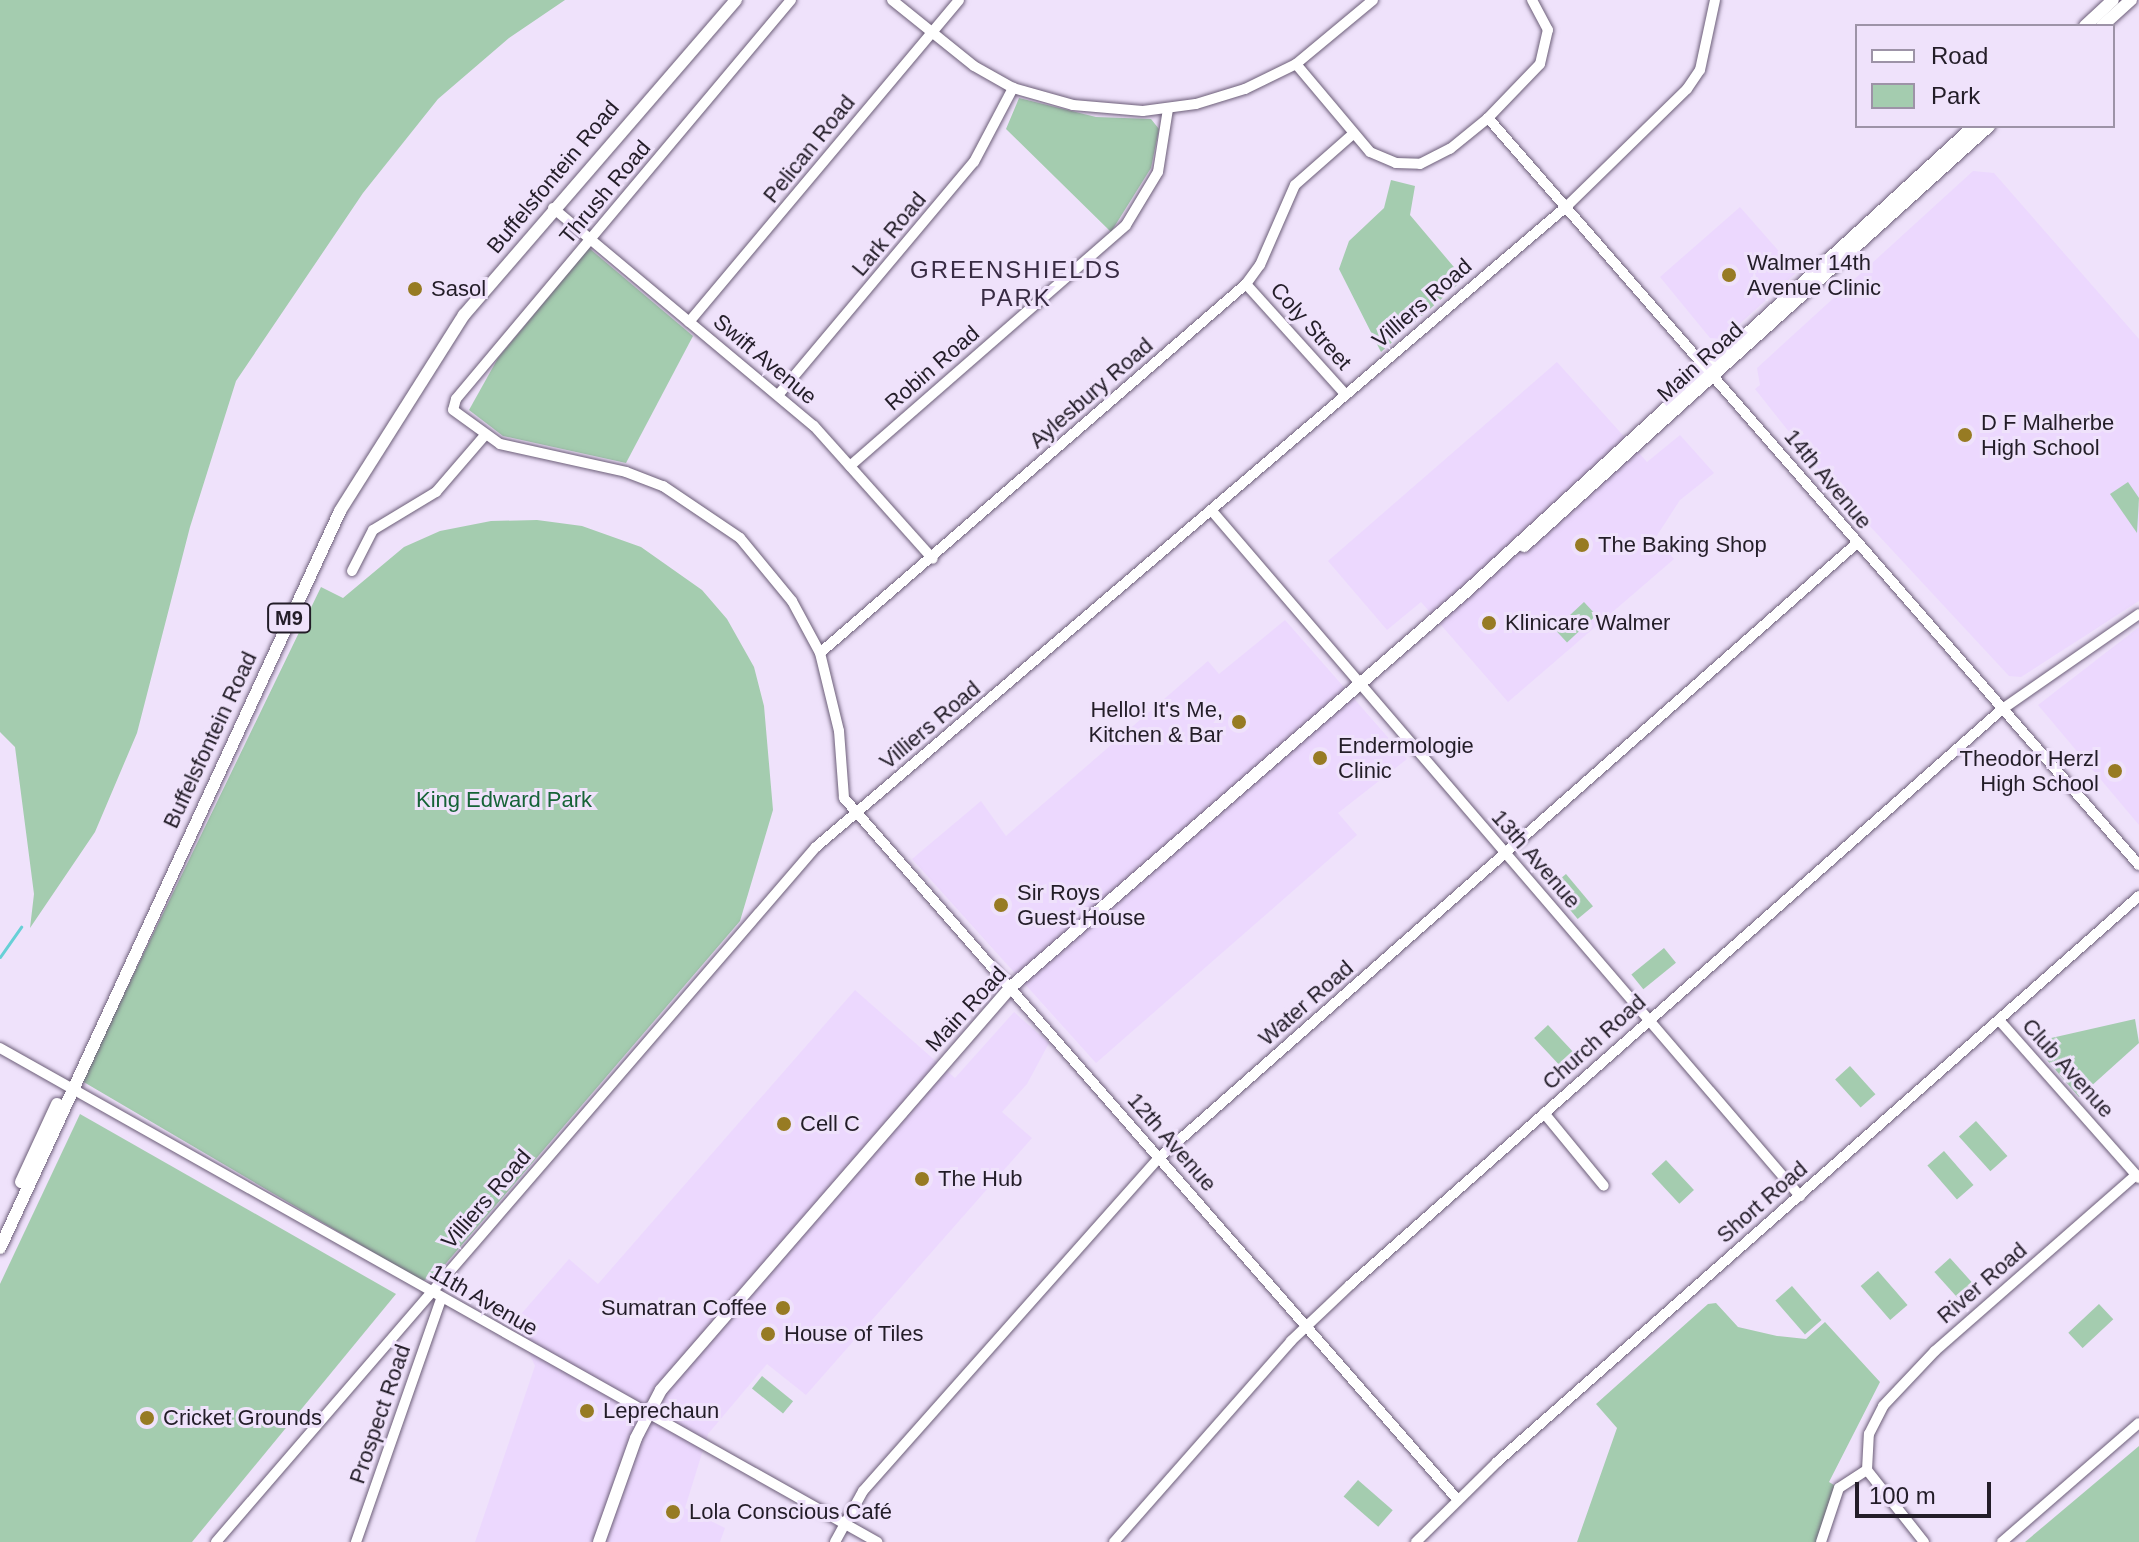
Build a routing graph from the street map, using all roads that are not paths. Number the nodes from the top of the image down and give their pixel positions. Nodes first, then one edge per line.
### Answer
1 (736, 0) edge
2 (791, 0) edge
3 (892, 0) edge
4 (959, 0) edge
5 (1373, 0) edge
6 (1532, 0) edge
7 (1715, 0) edge
8 (2113, 0) edge
9 (2131, 0) edge
10 (2087, 24) edge
11 (2104, 24) edge
12 (931, 32) junction
13 (1296, 64) junction
14 (1013, 88) junction
15 (1168, 109) junction
16 (1488, 118) junction
17 (1972, 128) edge
18 (1987, 128) edge
19 (1352, 135) junction
20 (1566, 207) junction
21 (555, 211) junction
22 (592, 240) junction
23 (1246, 284) junction
24 (689, 322) junction
25 (1710, 373) junction
26 (779, 394) junction
27 (1346, 395) junction
28 (453, 410) joint
29 (485, 435) junction
30 (850, 466) junction
31 (1212, 511) junction
32 (1857, 543) junction
33 (933, 559) junction
34 (352, 571) dead end
35 (2139, 614) edge
36 (820, 653) junction
37 (1362, 685) junction
38 (2001, 710) junction
39 (857, 813) junction
40 (1504, 854) junction
41 (2139, 865) edge
42 (2139, 896) edge
43 (1011, 987) junction
44 (1649, 1020) junction
45 (1999, 1020) junction
46 (0, 1048) edge
47 (68, 1089) junction
48 (1544, 1113) junction
49 (1159, 1158) junction
50 (2138, 1176) edge
51 (1604, 1186) dead end
52 (1800, 1196) junction
53 (0, 1233) edge
54 (0, 1248) edge
55 (437, 1296) junction
56 (1307, 1327) junction
57 (646, 1414) junction
58 (2139, 1423) edge
59 (1867, 1470) junction
60 (1457, 1499) junction
61 (843, 1523) junction
62 (216, 1542) edge
63 (356, 1542) edge
64 (599, 1542) edge
65 (835, 1542) edge
66 (877, 1542) edge
67 (1114, 1542) edge
68 (1416, 1542) edge
69 (1821, 1542) edge
70 (1924, 1542) edge
71 (2002, 1542) edge

1 - 21 main road, Buffelsfontein Road / M9
2 - 22 street, Thrush Road
3 - 12 street
4 - 12 street, Pelican Road
5 - 13 street
6 - 16 street
7 - 20 street, Villiers Road
8 - 10 main road
9 - 11 main road
12 - 14 street
12 - 24 street, Pelican Road
13 - 15 street
13 - 19 street
14 - 15 street
14 - 26 street, Lark Road
15 - 30 street, Robin Road
16 - 19 street
16 - 20 street, 14th Avenue
17 - 25 main road, Main Road
18 - 25 main road, Main Road
19 - 23 street, Aylesbury Road
20 - 25 street, 14th Avenue
20 - 27 street, Villiers Road
21 - 22 street, Swift Avenue
21 - 47 main road, Buffelsfontein Road / M9
22 - 24 street, Swift Avenue
22 - 28 street, Thrush Road
23 - 27 street, Coly Street
23 - 33 street, Aylesbury Road
24 - 26 street, Swift Avenue
25 - 32 street, 14th Avenue
25 - 37 main road, Main Road
26 - 30 street, Swift Avenue
27 - 31 street, Villiers Road
28 - 29 street, 12th Avenue
29 - 34 street
29 - 36 street, 12th Avenue
30 - 33 street, Swift Avenue
31 - 37 street, 13th Avenue
31 - 39 street, Villiers Road
32 - 38 street, 14th Avenue
32 - 40 street, Water Road
33 - 36 street, Aylesbury Road
35 - 38 street, Church Road
36 - 39 street, 12th Avenue
37 - 40 street, 13th Avenue
37 - 43 main road, Main Road
38 - 41 street, 14th Avenue
38 - 44 street, Church Road
39 - 43 street, 12th Avenue
39 - 55 street, Villiers Road
40 - 44 street, 13th Avenue
40 - 49 street, Water Road
42 - 45 street, Short Road
43 - 49 street, 12th Avenue
43 - 57 main road, Main Road
44 - 48 street, Church Road
44 - 52 street, 13th Avenue
45 - 50 street, Club Avenue
45 - 52 street, Short Road
46 - 47 street, 11th Avenue
47 - 53 main road, Buffelsfontein Road / M9
47 - 54 main road, Buffelsfontein Road / M9
47 - 55 street, 11th Avenue
48 - 51 street
48 - 56 street, Church Road
49 - 56 street, 12th Avenue
49 - 61 street, Water Road
50 - 59 street, River Road
52 - 60 street, Short Road
55 - 57 street, 11th Avenue
55 - 62 street, Villiers Road
55 - 63 street, Prospect Road
56 - 60 street, 12th Avenue
56 - 67 street, Church Road
57 - 61 street, 11th Avenue
57 - 64 main road, Main Road
58 - 71 street
59 - 69 street
59 - 70 street
60 - 68 street, Short Road
61 - 65 street, Water Road
61 - 66 street, 11th Avenue

